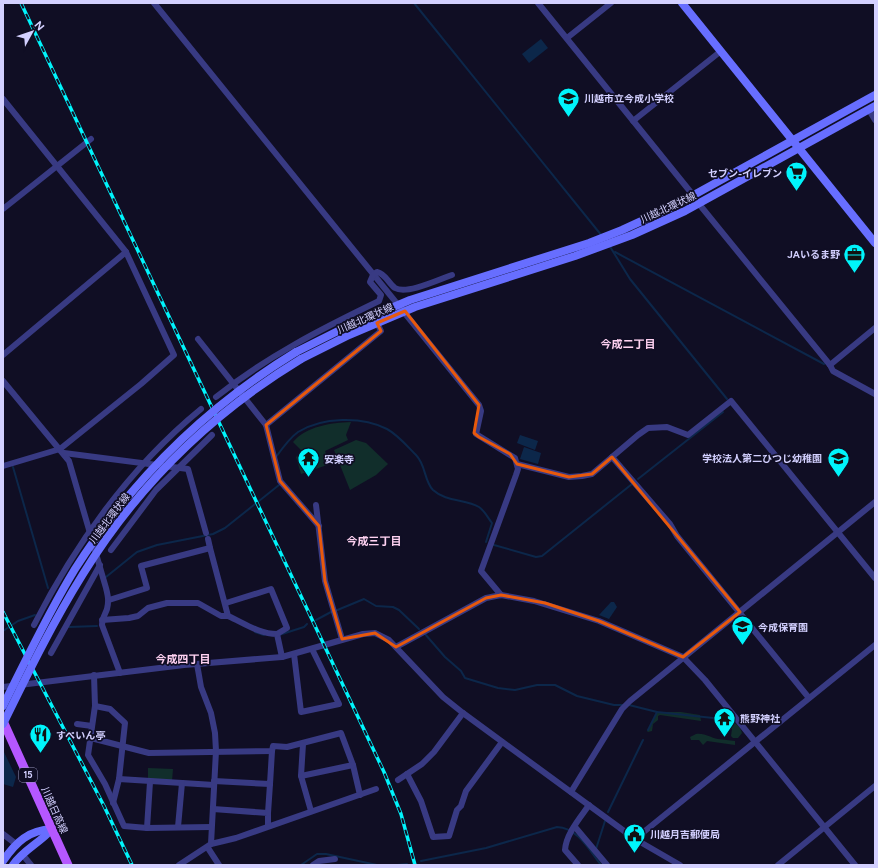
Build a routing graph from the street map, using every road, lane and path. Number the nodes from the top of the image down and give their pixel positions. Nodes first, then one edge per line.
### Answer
1 (154, 3) edge
2 (538, 3) edge
3 (611, 3) edge
4 (682, 3) edge
5 (567, 38) junction
6 (721, 51) junction
7 (875, 95) edge
8 (3, 99) edge
9 (872, 108) edge
10 (875, 120) edge
11 (633, 121) junction
12 (91, 139) dead end
13 (793, 141) junction
14 (799, 148) junction
15 (57, 166) junction
16 (693, 196) junction
17 (699, 204) junction
18 (3, 209) edge
19 (875, 243) edge
20 (126, 252) junction
21 (373, 275) junction
22 (452, 275) dead end
23 (399, 305) junction
24 (404, 311) junction
25 (377, 323) junction
26 (875, 328) edge
27 (198, 339) dead end
28 (3, 355) edge
29 (299, 356) junction
30 (830, 365) junction
31 (3, 381) edge
32 (233, 383) junction
33 (875, 394) edge
34 (216, 397) dead end
35 (201, 409) dead end
36 (266, 425) junction
37 (212, 435) dead end
38 (62, 451) junction
39 (612, 457) junction
40 (144, 462) junction
41 (517, 464) junction
42 (3, 466) edge
43 (179, 467) junction
44 (875, 502) edge
45 (316, 505) dead end
46 (319, 526) junction
47 (90, 530) junction
48 (839, 532) junction
49 (210, 548) junction
50 (111, 550) dead end
51 (100, 565) junction
52 (875, 578) edge
53 (501, 595) junction
54 (109, 600) junction
55 (226, 603) junction
56 (740, 612) junction
57 (228, 616) junction
58 (102, 620) junction
59 (34, 625) dead end
60 (277, 634) junction
61 (342, 639) junction
62 (875, 645) edge
63 (396, 648) junction
64 (312, 649) junction
65 (51, 653) dead end
66 (294, 654) junction
67 (282, 657) junction
68 (683, 657) junction
69 (198, 664) junction
70 (120, 673) junction
71 (94, 675) junction
72 (3, 687) edge
73 (809, 698) junction
74 (3, 706) edge
75 (95, 706) junction
76 (463, 713) junction
77 (3, 722) edge
78 (78, 724) dead end
79 (92, 726) junction
80 (91, 738) junction
81 (502, 742) junction
82 (756, 742) junction
83 (303, 744) junction
84 (122, 747) junction
85 (216, 751) junction
86 (272, 751) junction
87 (353, 765) junction
88 (407, 774) junction
89 (301, 776) junction
90 (119, 779) junction
91 (398, 780) dead end
92 (150, 782) junction
93 (182, 783) junction
94 (214, 783) junction
95 (270, 784) junction
96 (875, 786) edge
97 (376, 789) dead end
98 (571, 792) junction
99 (360, 795) junction
100 (113, 803) junction
101 (589, 805) junction
102 (213, 809) junction
103 (311, 811) junction
104 (268, 813) junction
105 (268, 826) junction
106 (178, 827) junction
107 (212, 827) junction
108 (574, 827) junction
109 (825, 827) junction
110 (147, 828) junction
111 (52, 829) junction
112 (3, 834) edge
113 (635, 839) junction
114 (16, 844) junction
115 (209, 846) junction
116 (22, 854) junction
117 (334, 860) dead end
118 (3, 861) edge
119 (13, 865) edge
120 (31, 865) edge
121 (68, 865) edge
122 (179, 865) edge
123 (219, 865) edge
124 (313, 865) edge
125 (578, 865) edge
126 (607, 865) edge
127 (680, 865) edge
128 (778, 865) edge
129 (855, 865) edge

1 - 21 street
2 - 5 street
3 - 5 street
4 - 6 main road
5 - 11 street
6 - 11 street
6 - 13 main road
7 - 13 main road, 川越北環状線
8 - 15 street
9 - 10 street
9 - 14 main road, 川越北環状線
11 - 16 street
12 - 15 street
13 - 14 main road
13 - 16 main road, 川越北環状線
14 - 17 main road, 川越北環状線
14 - 19 main road
15 - 18 street
15 - 20 street
16 - 23 main road, 川越北環状線
17 - 24 main road, 川越北環状線
17 - 30 street
20 - 28 street
20 - 38 street
21 - 22 street
21 - 23 street
21 - 32 street
23 - 24 street
23 - 29 main road, 川越北環状線
24 - 25 main road, 川越北環状線
24 - 41 street
25 - 29 main road, 川越北環状線
25 - 36 street
26 - 30 street
27 - 32 street
29 - 74 main road, 川越北環状線, bridge
29 - 77 main road, 川越北環状線, bridge
30 - 33 street
31 - 38 street
32 - 34 street
32 - 36 street
35 - 40 street
36 - 46 street
37 - 43 street
38 - 40 street
38 - 42 street
38 - 47 street
39 - 41 street
39 - 48 street
39 - 56 street
40 - 43 street
40 - 47 street
41 - 53 street
43 - 49 street
43 - 50 street
44 - 48 street
45 - 46 street
46 - 61 street
47 - 51 street
47 - 59 street
48 - 52 street
48 - 56 street
49 - 54 street
49 - 55 street
51 - 54 street
51 - 65 street
53 - 63 street
53 - 68 street
54 - 58 street
55 - 57 street
55 - 60 street
56 - 68 street
56 - 73 street
57 - 58 street
57 - 60 street
58 - 70 street
60 - 67 street
61 - 63 street
61 - 64 street
62 - 73 street
63 - 76 street
64 - 66 street
64 - 66 street
66 - 67 street
67 - 69 street
68 - 82 street
68 - 98 street
69 - 70 street
69 - 85 street
70 - 71 street
71 - 72 street
71 - 75 street
73 - 82 street
75 - 79 street
75 - 84 street
76 - 81 street
76 - 88 street
77 - 111 main road, 川越日高線 / 15
78 - 79 street
79 - 80 street
80 - 84 street
80 - 100 street
81 - 88 street
81 - 98 street
82 - 109 street
82 - 113 street
83 - 86 street
83 - 87 street
83 - 89 street
84 - 85 street
84 - 90 street
85 - 86 street
85 - 94 street
86 - 95 street
87 - 89 street
87 - 99 street
88 - 91 street
89 - 103 street
90 - 92 street
90 - 100 street
92 - 93 street
92 - 110 street
93 - 94 street
93 - 106 street
94 - 95 street
94 - 102 street
95 - 104 street
96 - 109 street
97 - 99 street
98 - 101 street
99 - 103 street
100 - 110 street
101 - 108 street
101 - 113 street
102 - 104 street
102 - 107 street
103 - 105 street
104 - 105 street
105 - 115 street
106 - 107 street
106 - 110 street
107 - 115 street
108 - 125 street
108 - 126 street
109 - 128 street
109 - 129 street
111 - 114 main road
111 - 116 main road
111 - 121 main road, 川越日高線 / 15
112 - 114 street
113 - 127 street
114 - 118 main road
115 - 122 street
115 - 123 street
116 - 119 main road
116 - 120 street
117 - 124 street

